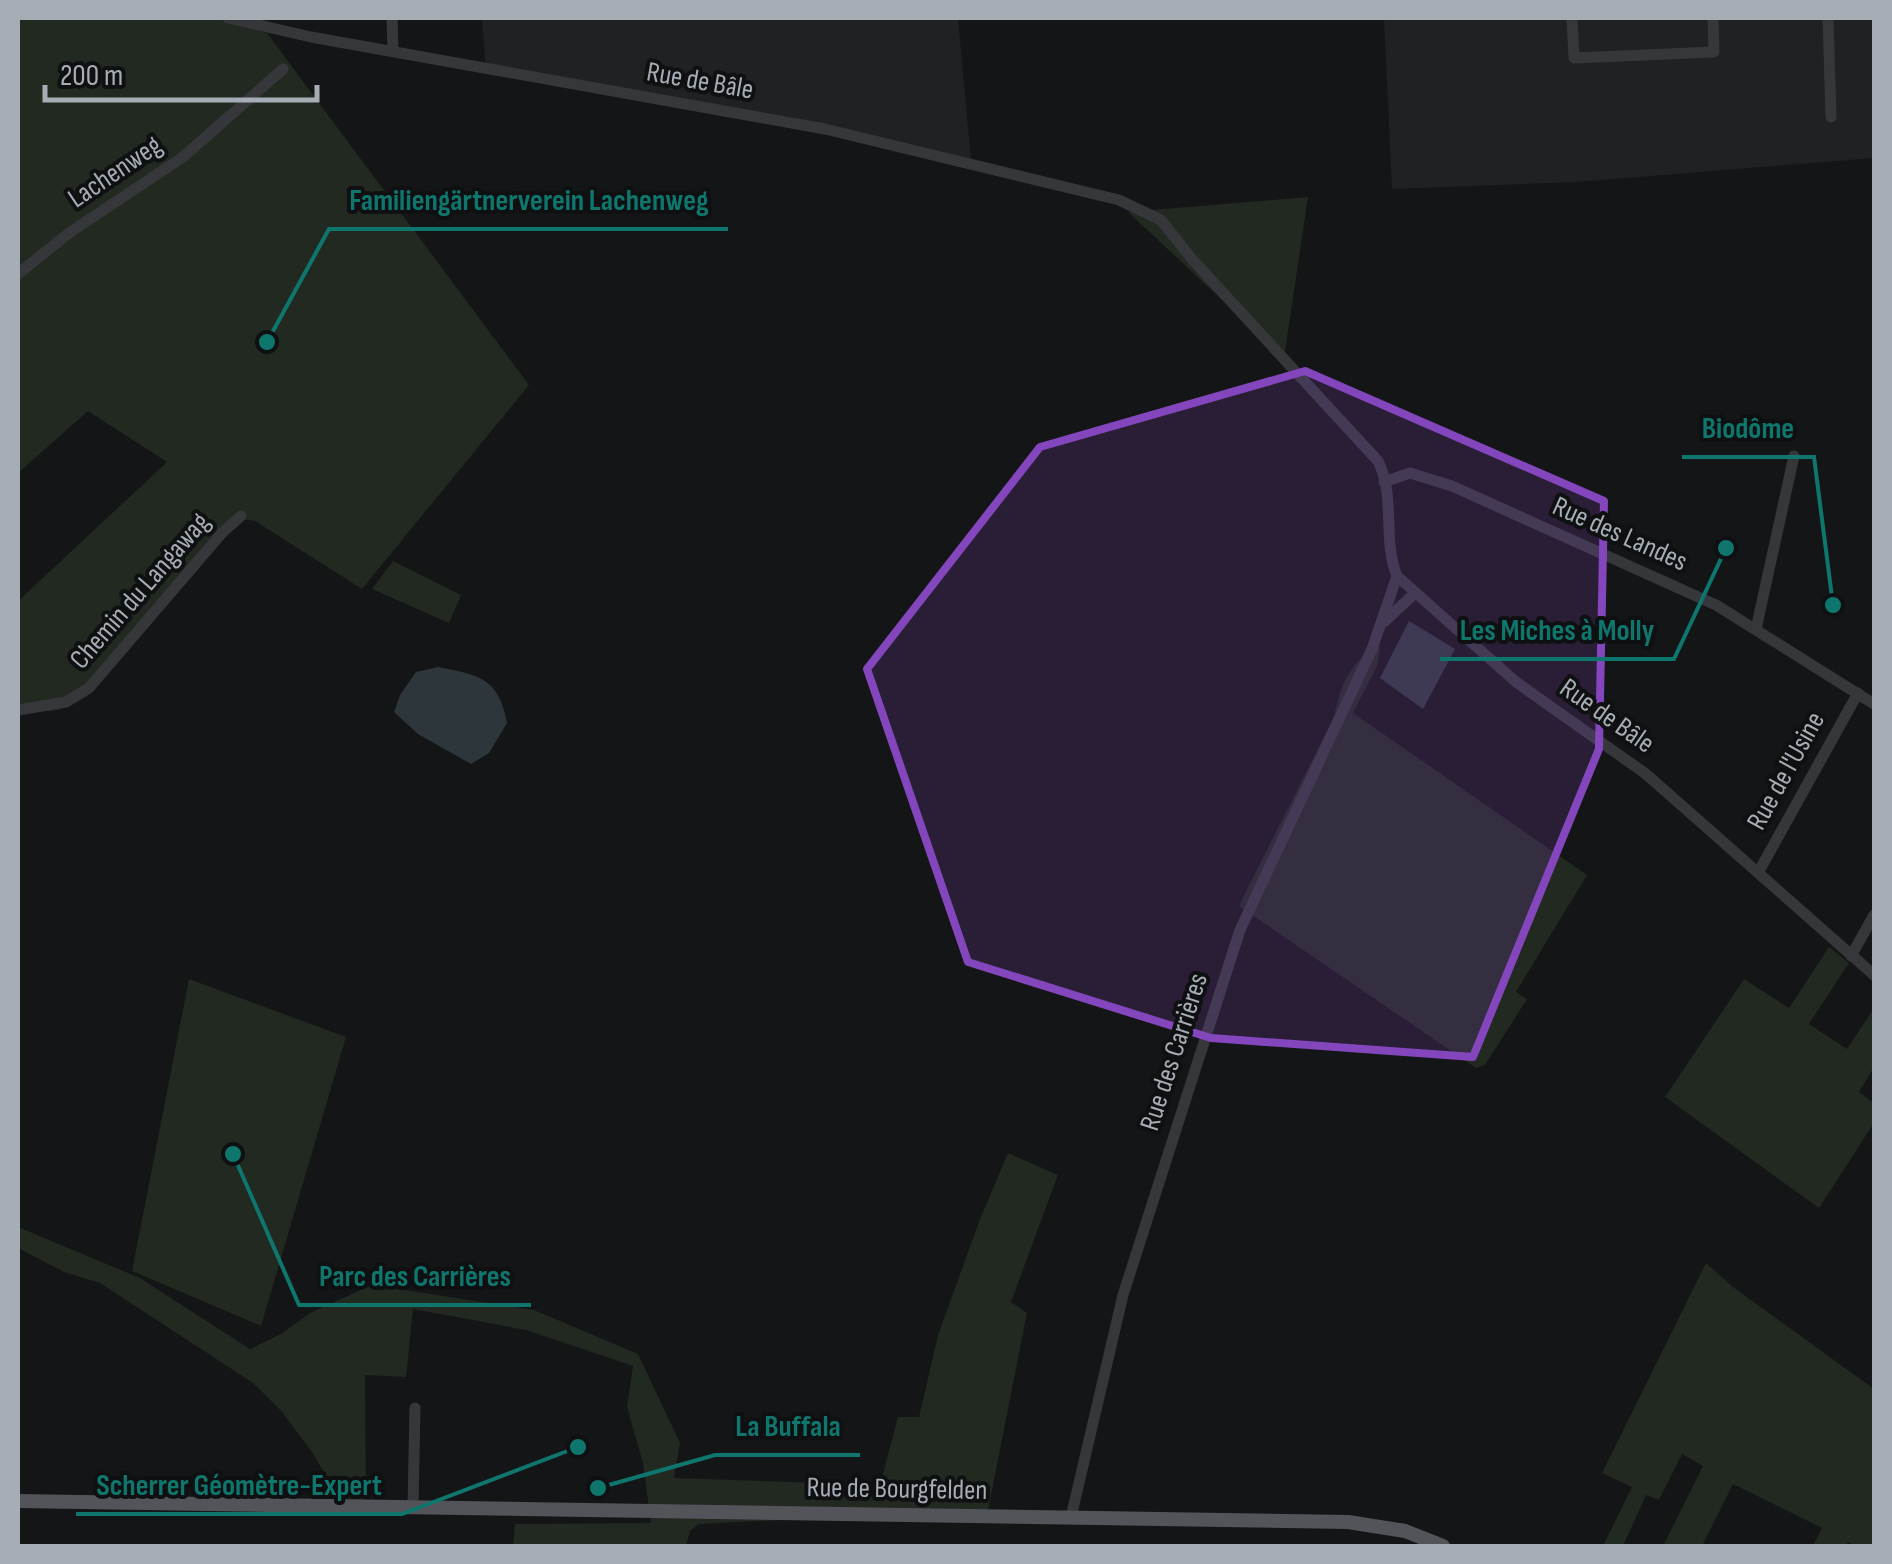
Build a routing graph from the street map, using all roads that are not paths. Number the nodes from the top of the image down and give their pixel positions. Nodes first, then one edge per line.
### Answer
1 (228, 18) edge
2 (392, 18) edge
3 (1572, 18) edge
4 (1713, 18) edge
5 (1828, 18) edge
6 (393, 52) junction
7 (283, 69) dead end
8 (1831, 117) dead end
9 (18, 274) edge
10 (1794, 456) dead end
11 (1384, 482) junction
12 (241, 516) dead end
13 (1398, 576) junction
14 (1414, 593) junction
15 (1384, 622) junction
16 (1756, 630) junction
17 (1858, 693) junction
18 (1874, 704) edge
19 (18, 710) edge
20 (1758, 874) junction
21 (1874, 915) edge
22 (1851, 956) junction
23 (1874, 975) edge
24 (415, 1408) dead end
25 (18, 1501) edge
26 (413, 1506) junction
27 (1070, 1517) junction
28 (1443, 1546) edge

1 - 6 street, Rue de Bâle
2 - 6 street
3 - 4 street
5 - 8 street
6 - 11 street, Rue de Bâle
7 - 9 street, Lachenweg
10 - 16 street
11 - 13 street, Rue de Bâle
11 - 16 street, Rue des Landes
12 - 19 street, Chemin du Langawag
13 - 14 street, Rue de Bâle
13 - 15 street, Rue des Carrières
14 - 15 street, Rue des Carrières
14 - 20 street, Rue de Bâle
15 - 27 street, Rue des Carrières
16 - 17 street, Rue des Landes
17 - 18 street, Rue des Landes
17 - 20 street, Rue de l'Usine
20 - 22 street, Rue de Bâle
21 - 22 street
22 - 23 street, Rue de Bâle
24 - 26 street
25 - 26 main road, Rue de Bourgfelden
26 - 27 main road, Rue de Bourgfelden
27 - 28 main road, Rue de Bourgfelden

